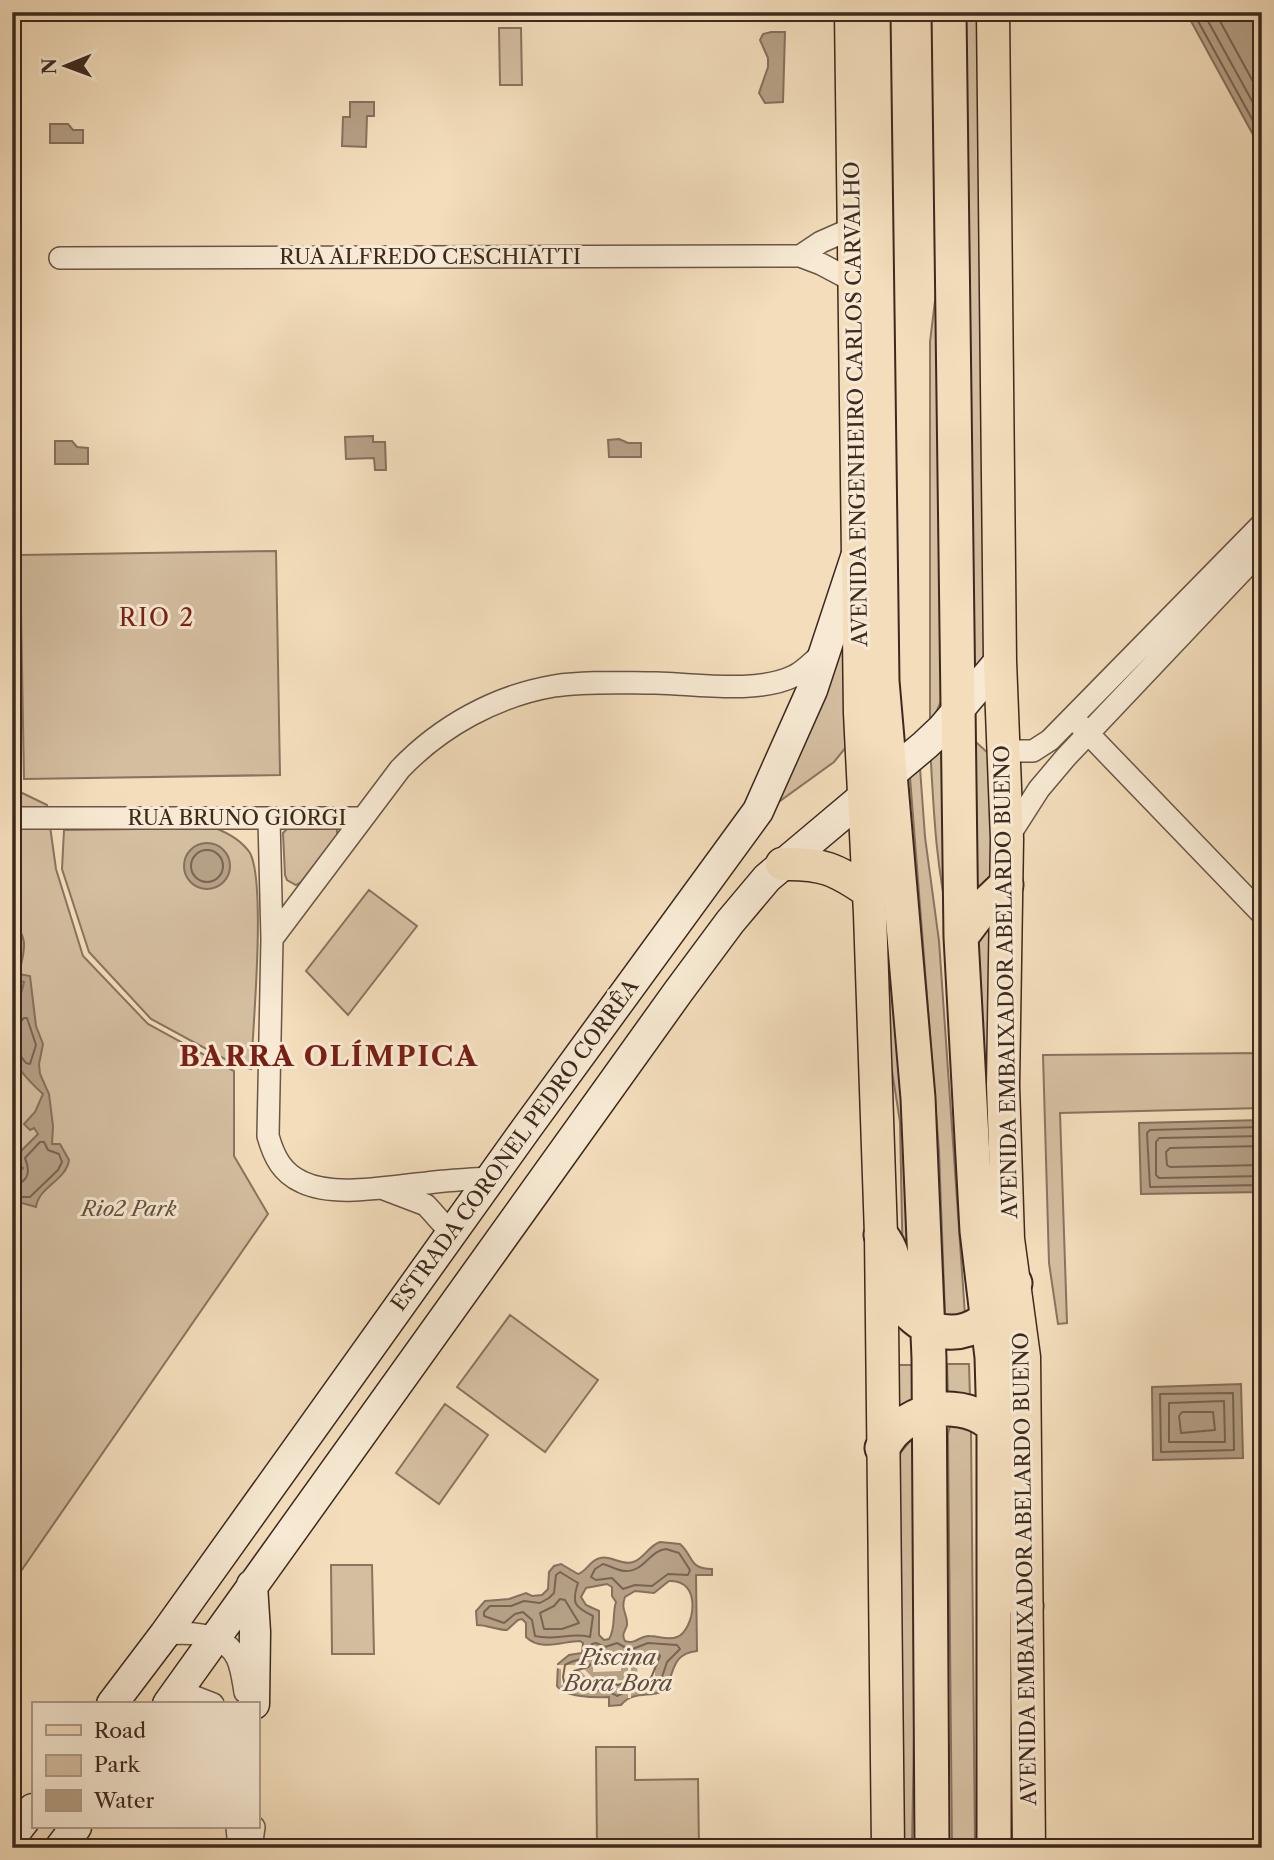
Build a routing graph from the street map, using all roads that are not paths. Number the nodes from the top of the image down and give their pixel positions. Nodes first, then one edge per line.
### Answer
1 (851, 12) edge
2 (873, 12) edge
3 (949, 12) edge
4 (993, 12) edge
5 (853, 228) junction
6 (800, 256) junction
7 (60, 258) dead end
8 (853, 281) junction
9 (1262, 524) edge
10 (1262, 550) edge
11 (857, 554) junction
12 (824, 652) junction
13 (1000, 661) junction
14 (956, 713) junction
15 (1071, 716) junction
16 (1088, 733) junction
17 (1004, 751) junction
18 (876, 785) junction
19 (12, 818) edge
20 (270, 818) junction
21 (361, 818) junction
22 (1007, 839) junction
23 (782, 864) junction
24 (1006, 885) junction
25 (869, 892) junction
26 (1262, 914) edge
27 (961, 937) junction
28 (272, 939) junction
29 (558, 1160) junction
30 (492, 1178) junction
31 (379, 1188) junction
32 (452, 1234) junction
33 (881, 1236) junction
34 (1015, 1283) junction
35 (987, 1319) junction
36 (927, 1326) junction
37 (930, 1411) junction
38 (994, 1426) junction
39 (882, 1448) junction
40 (252, 1585) junction
41 (1026, 1606) junction
42 (165, 1634) junction
43 (215, 1639) junction
44 (172, 1699) edge
45 (114, 1702) edge
46 (208, 1702) edge
47 (247, 1702) edge
48 (254, 1702) edge
49 (931, 1718) junction
50 (32, 1810) edge
51 (75, 1828) edge
52 (237, 1828) edge
53 (254, 1828) edge
54 (12, 1836) edge
55 (60, 1848) edge
56 (239, 1848) edge
57 (251, 1848) edge
58 (888, 1848) edge
59 (918, 1848) edge
60 (932, 1848) edge
61 (994, 1848) edge
62 (1029, 1848) edge

1 - 5 main road, AVENIDA ENGENHEIRO CARLOS CARVALHO
2 - 18 highway, AVENIDA ENGENHEIRO CARLOS CARVALHO
3 - 14 highway
4 - 13 main road
5 - 6 street
5 - 8 main road, AVENIDA ENGENHEIRO CARLOS CARVALHO
6 - 7 street, RUA ALFREDO CESCHIATTI
6 - 8 street, RUA ALFREDO CESCHIATTI
8 - 11 main road, AVENIDA ENGENHEIRO CARLOS CARVALHO
9 - 15 street
10 - 16 street
11 - 12 main road, ESTRADA CORONEL PEDRO CORRÊA
11 - 18 main road, AVENIDA ENGENHEIRO CARLOS CARVALHO
12 - 21 street, RUA BRUNO GIORGI
12 - 30 main road, ESTRADA CORONEL PEDRO CORRÊA
13 - 14 main road, ESTRADA CORONEL PEDRO CORRÊA
13 - 17 main road, AVENIDA EMBAIXADOR ABELARDO BUENO
14 - 18 main road, ESTRADA CORONEL PEDRO CORRÊA
14 - 27 highway, AVENIDA EMBAIXADOR ABELARDO BUENO
15 - 16 street
15 - 17 street
16 - 22 street
16 - 26 street
17 - 22 main road, AVENIDA EMBAIXADOR ABELARDO BUENO
18 - 23 main road, ESTRADA CORONEL PEDRO CORRÊA
18 - 25 main road
18 - 36 highway
19 - 20 street, RUA BRUNO GIORGI
20 - 21 street, RUA BRUNO GIORGI
20 - 28 street
21 - 28 street
22 - 24 main road, AVENIDA EMBAIXADOR ABELARDO BUENO
23 - 25 main road
23 - 29 main road, ESTRADA CORONEL PEDRO CORRÊA
24 - 27 highway
24 - 34 main road, AVENIDA EMBAIXADOR ABELARDO BUENO
25 - 33 main road
27 - 35 highway, AVENIDA EMBAIXADOR ABELARDO BUENO
28 - 31 street
29 - 30 main road
29 - 40 main road, ESTRADA CORONEL PEDRO CORRÊA
30 - 31 street
30 - 32 main road, ESTRADA CORONEL PEDRO CORRÊA
31 - 32 street
32 - 42 main road, ESTRADA CORONEL PEDRO CORRÊA
33 - 36 highway
33 - 39 main road
34 - 35 highway
34 - 41 main road, AVENIDA EMBAIXADOR ABELARDO BUENO
35 - 36 highway
35 - 38 highway, AVENIDA EMBAIXADOR ABELARDO BUENO
36 - 37 highway
37 - 38 highway
37 - 39 highway
37 - 49 highway
38 - 41 highway
38 - 61 highway, AVENIDA EMBAIXADOR ABELARDO BUENO
39 - 58 main road
40 - 43 main road, ESTRADA CORONEL PEDRO CORRÊA
40 - 48 main road
41 - 62 main road, AVENIDA EMBAIXADOR ABELARDO BUENO
42 - 43 street
42 - 45 main road, ESTRADA CORONEL PEDRO CORRÊA
43 - 44 main road, ESTRADA CORONEL PEDRO CORRÊA
43 - 47 street
44 - 46 street
49 - 59 highway
49 - 60 highway
50 - 54 main road
51 - 55 main road
52 - 56 street
53 - 57 street

